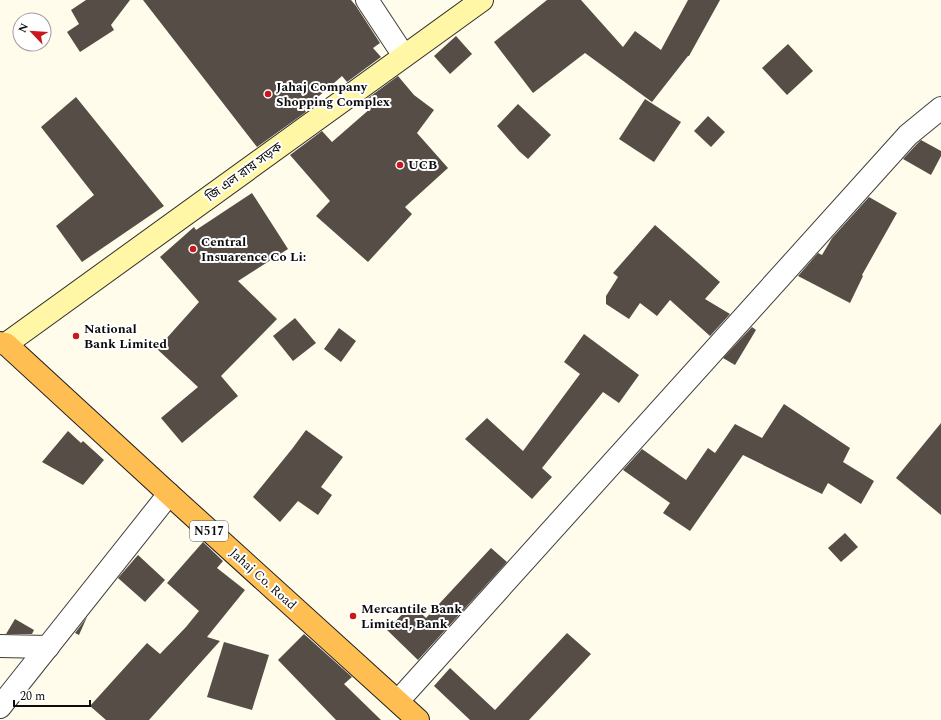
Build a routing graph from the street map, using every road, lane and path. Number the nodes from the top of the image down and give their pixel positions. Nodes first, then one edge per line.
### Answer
1 (367, 0) edge
2 (482, 0) edge
3 (404, 56) junction
4 (941, 108) edge
5 (3, 343) edge
6 (169, 494) junction
7 (0, 646) edge
8 (48, 647) junction
9 (398, 701) junction
10 (0, 707) edge
11 (418, 720) edge

1 - 3 street
2 - 3 main road, জি এল রায় সড়ক
3 - 5 main road, জি এল রায় সড়ক
4 - 9 street
5 - 6 highway, Jahaj Co. Road / N517
6 - 8 street
6 - 9 highway, Jahaj Co. Road / N517
7 - 8 street
8 - 10 street
9 - 11 highway, Jahaj Co. Road / N517

